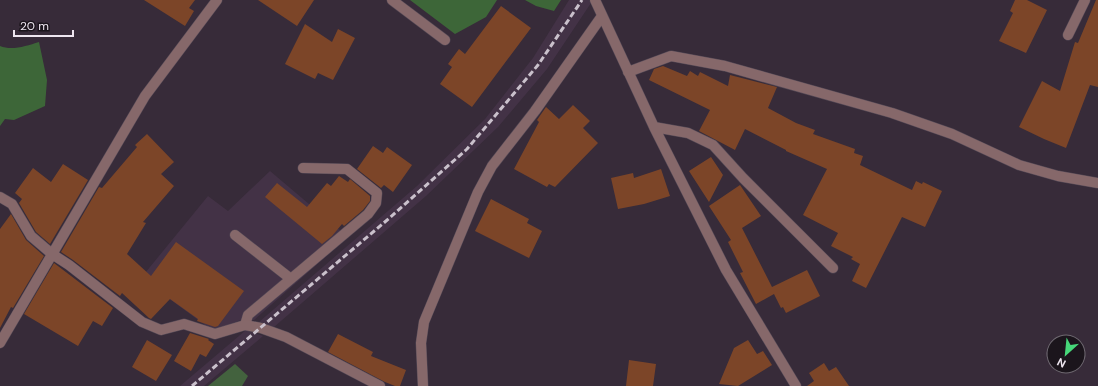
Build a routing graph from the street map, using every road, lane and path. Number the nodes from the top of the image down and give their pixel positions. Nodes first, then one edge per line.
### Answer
1 (217, 0) edge
2 (392, 0) edge
3 (595, 0) edge
4 (1084, 0) edge
5 (602, 16) junction
6 (1068, 35) dead end
7 (445, 40) dead end
8 (628, 72) junction
9 (654, 127) junction
10 (303, 168) dead end
11 (1098, 183) edge
12 (0, 197) edge
13 (235, 235) dead end
14 (52, 254) junction
15 (833, 268) dead end
16 (291, 279) junction
17 (245, 325) junction
18 (0, 343) edge
19 (380, 386) edge
20 (423, 386) edge
21 (796, 386) edge

1 - 14 street
2 - 7 street
3 - 5 street
4 - 6 street
5 - 8 street
5 - 20 street
8 - 9 street
8 - 11 street
9 - 15 street
9 - 21 street
10 - 16 street
12 - 14 street
13 - 16 street
14 - 17 street
14 - 18 street
16 - 17 street
17 - 19 street

